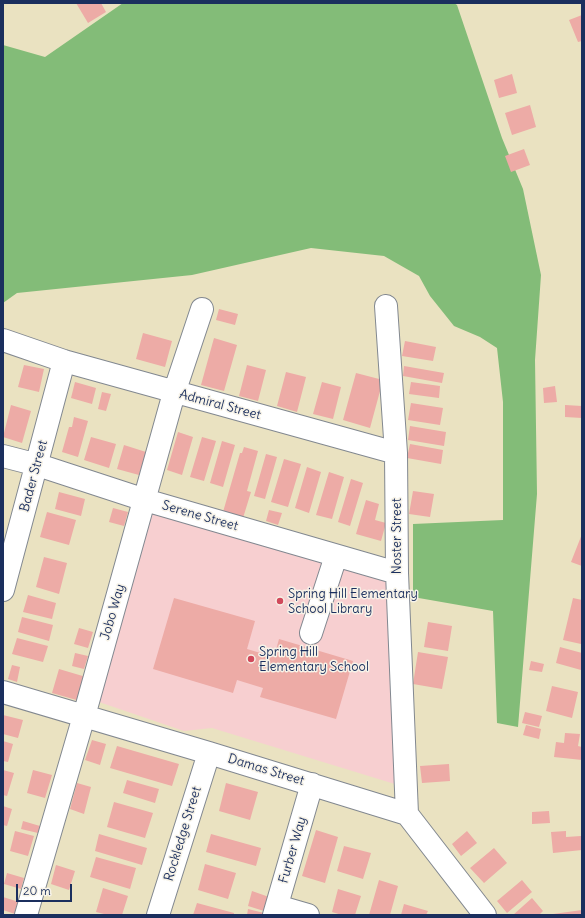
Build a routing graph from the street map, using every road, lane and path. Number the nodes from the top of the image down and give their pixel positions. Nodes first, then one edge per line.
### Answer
1 (386, 306) dead end
2 (202, 309) dead end
3 (3, 340) edge
4 (54, 358) junction
5 (174, 393) junction
6 (396, 453) junction
7 (3, 456) edge
8 (38, 465) junction
9 (145, 500) junction
10 (336, 556) junction
11 (397, 574) junction
12 (3, 590) edge
13 (311, 633) dead end
14 (3, 692) edge
15 (84, 716) junction
16 (209, 752) junction
17 (312, 784) junction
18 (407, 814) junction
19 (276, 910) edge
20 (26, 915) edge
21 (158, 915) edge
22 (308, 915) edge
23 (485, 915) edge

1 - 6 street, Noster Street
2 - 5 street, Jobo Way
3 - 4 street, Admiral Street
4 - 5 street, Admiral Street
4 - 8 street, Bader Street
5 - 6 street, Admiral Street
5 - 9 street, Jobo Way
6 - 11 street, Noster Street
7 - 8 street, Serene Street
8 - 9 street, Serene Street
8 - 12 street, Bader Street
9 - 10 street, Serene Street
9 - 15 street, Jobo Way
10 - 11 street, Serene Street
10 - 13 street
11 - 18 street, Noster Street
14 - 15 street, Damas Street
15 - 16 street, Damas Street
15 - 20 street, Jobo Way
16 - 17 street, Damas Street
16 - 21 street, Rockledge Street
17 - 18 street, Damas Street
17 - 19 street, Furber Way
18 - 23 street
19 - 22 street

